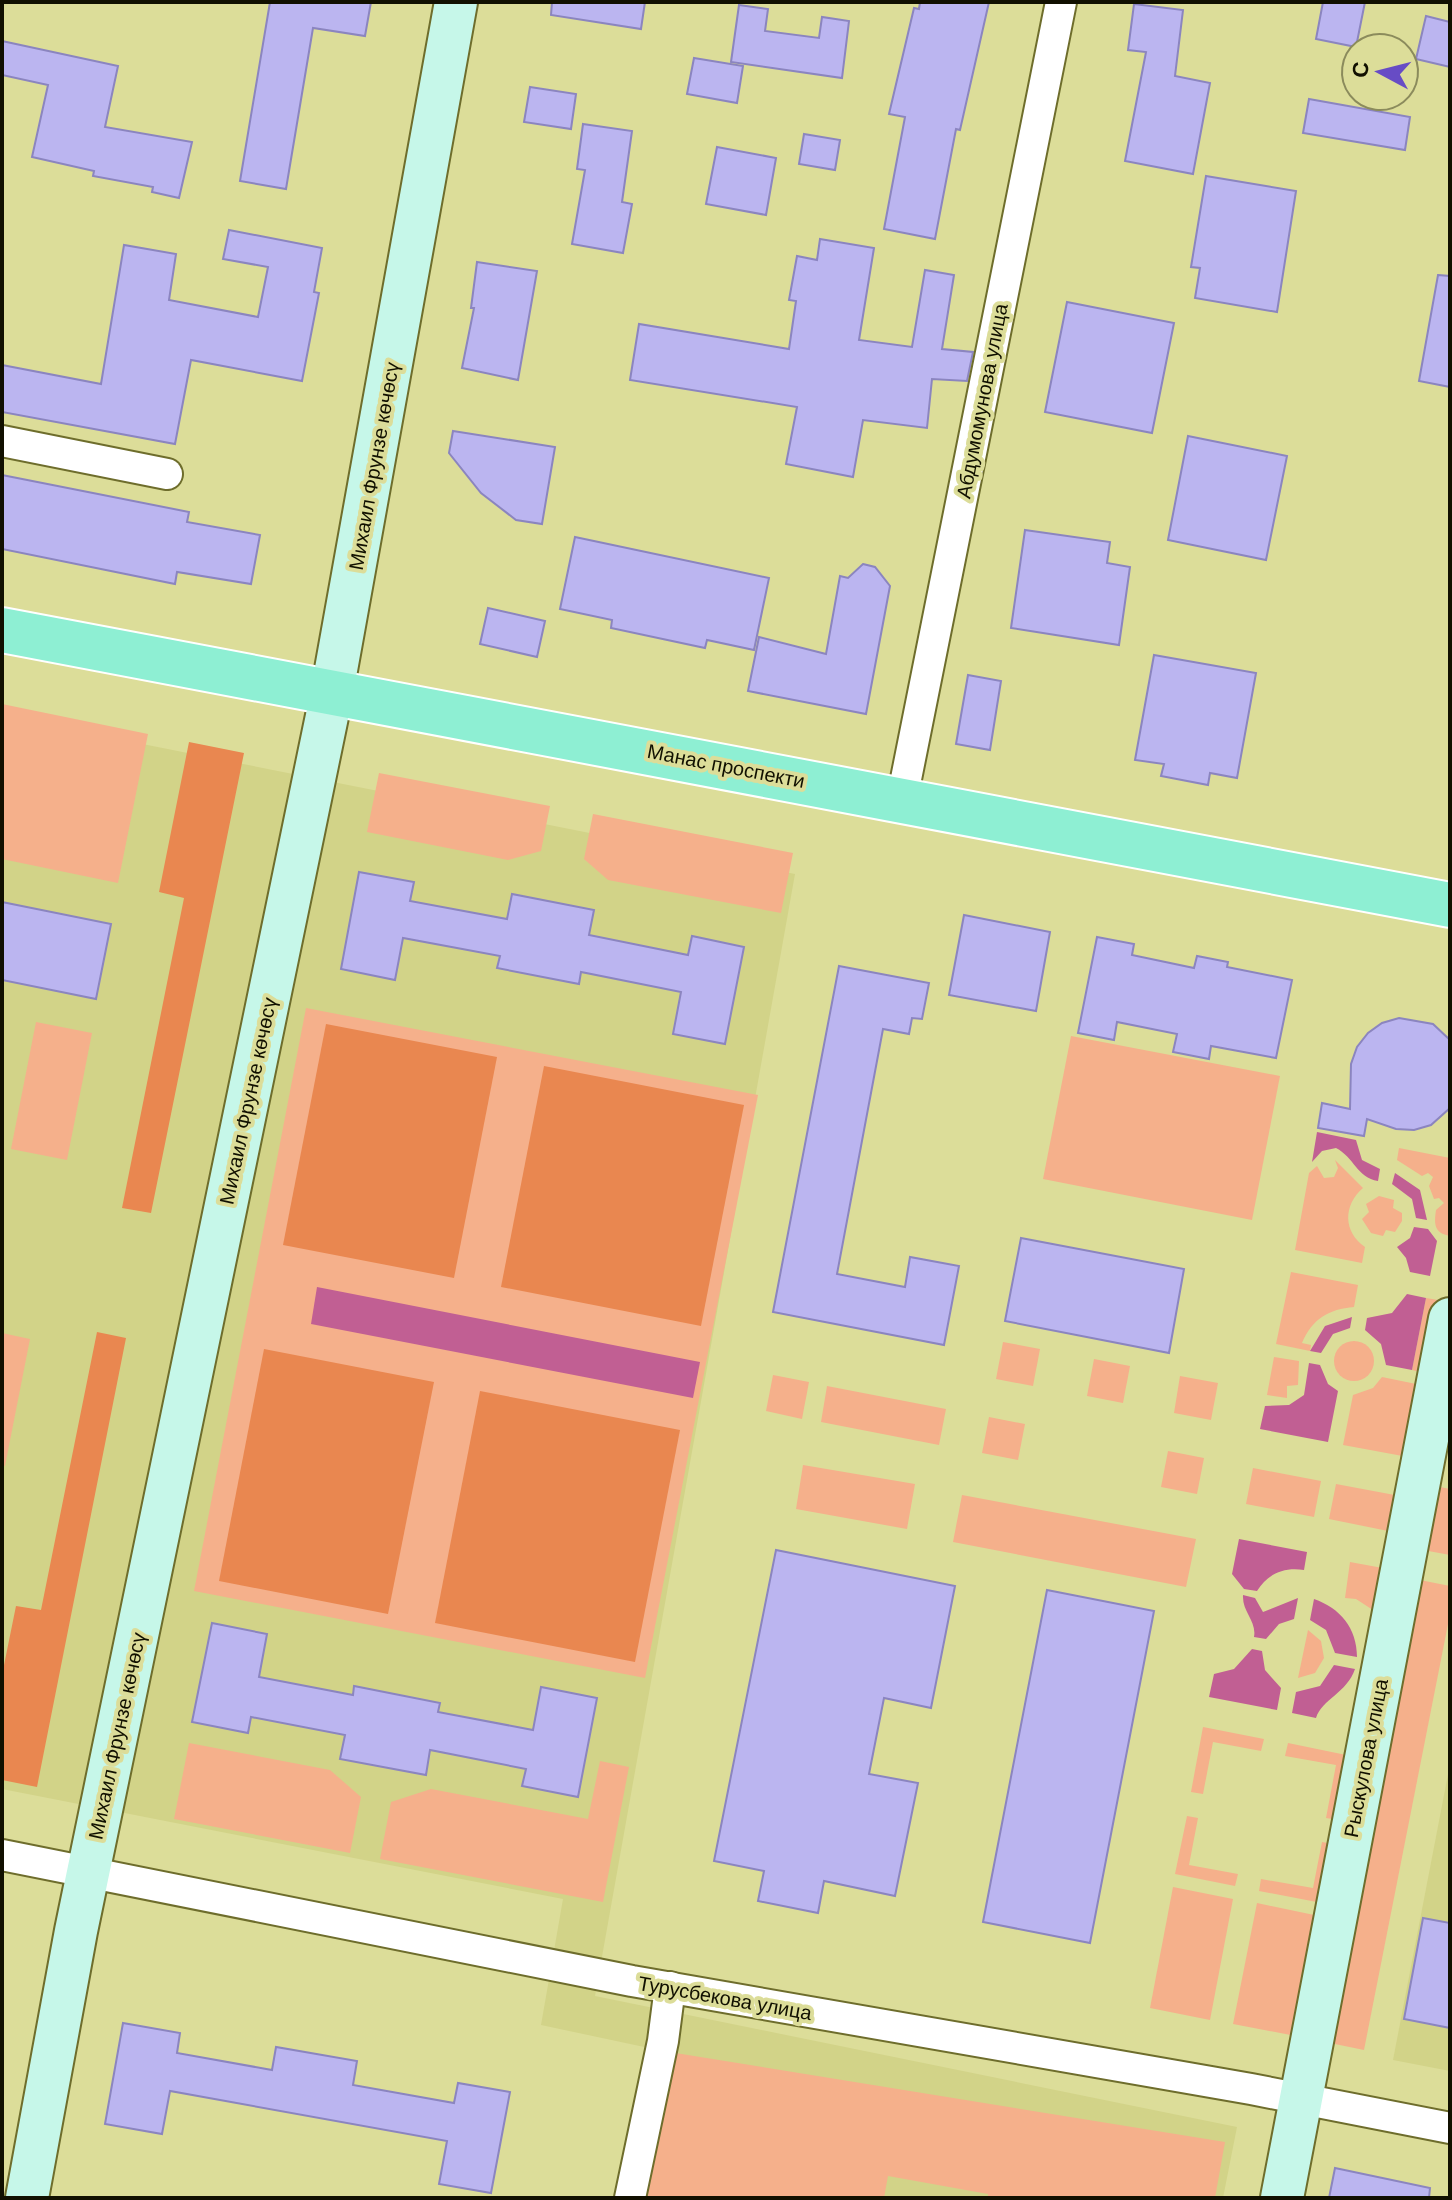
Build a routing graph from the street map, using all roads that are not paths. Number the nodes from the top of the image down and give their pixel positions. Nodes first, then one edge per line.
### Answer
1 (456, 2) edge
2 (1061, 2) edge
3 (2, 441) edge
4 (167, 474) dead end
5 (2, 630) edge
6 (332, 692) junction
7 (902, 799) junction
8 (1450, 905) edge
9 (1450, 1319) edge
10 (2, 1855) edge
11 (88, 1874) junction
12 (670, 1987) junction
13 (1301, 2098) junction
14 (1450, 2128) edge
15 (27, 2198) edge
16 (630, 2198) edge
17 (1282, 2198) edge

1 - 6 main road, Михаил Фрунзе көчөсү
2 - 7 street, Абдумомунова улица
3 - 4 street
5 - 6 main road, Манас проспекти
6 - 7 main road, Манас проспекти
6 - 11 main road, Михаил Фрунзе көчөсү
7 - 8 main road, Манас проспекти
9 - 13 main road, Рыскулова улица
10 - 11 street, Турусбекова улица
11 - 12 street, Турусбекова улица
11 - 15 main road, Михаил Фрунзе көчөсү
12 - 13 street, Турусбекова улица
12 - 16 street
13 - 14 street, Турусбекова улица
13 - 17 main road, Рыскулова улица

